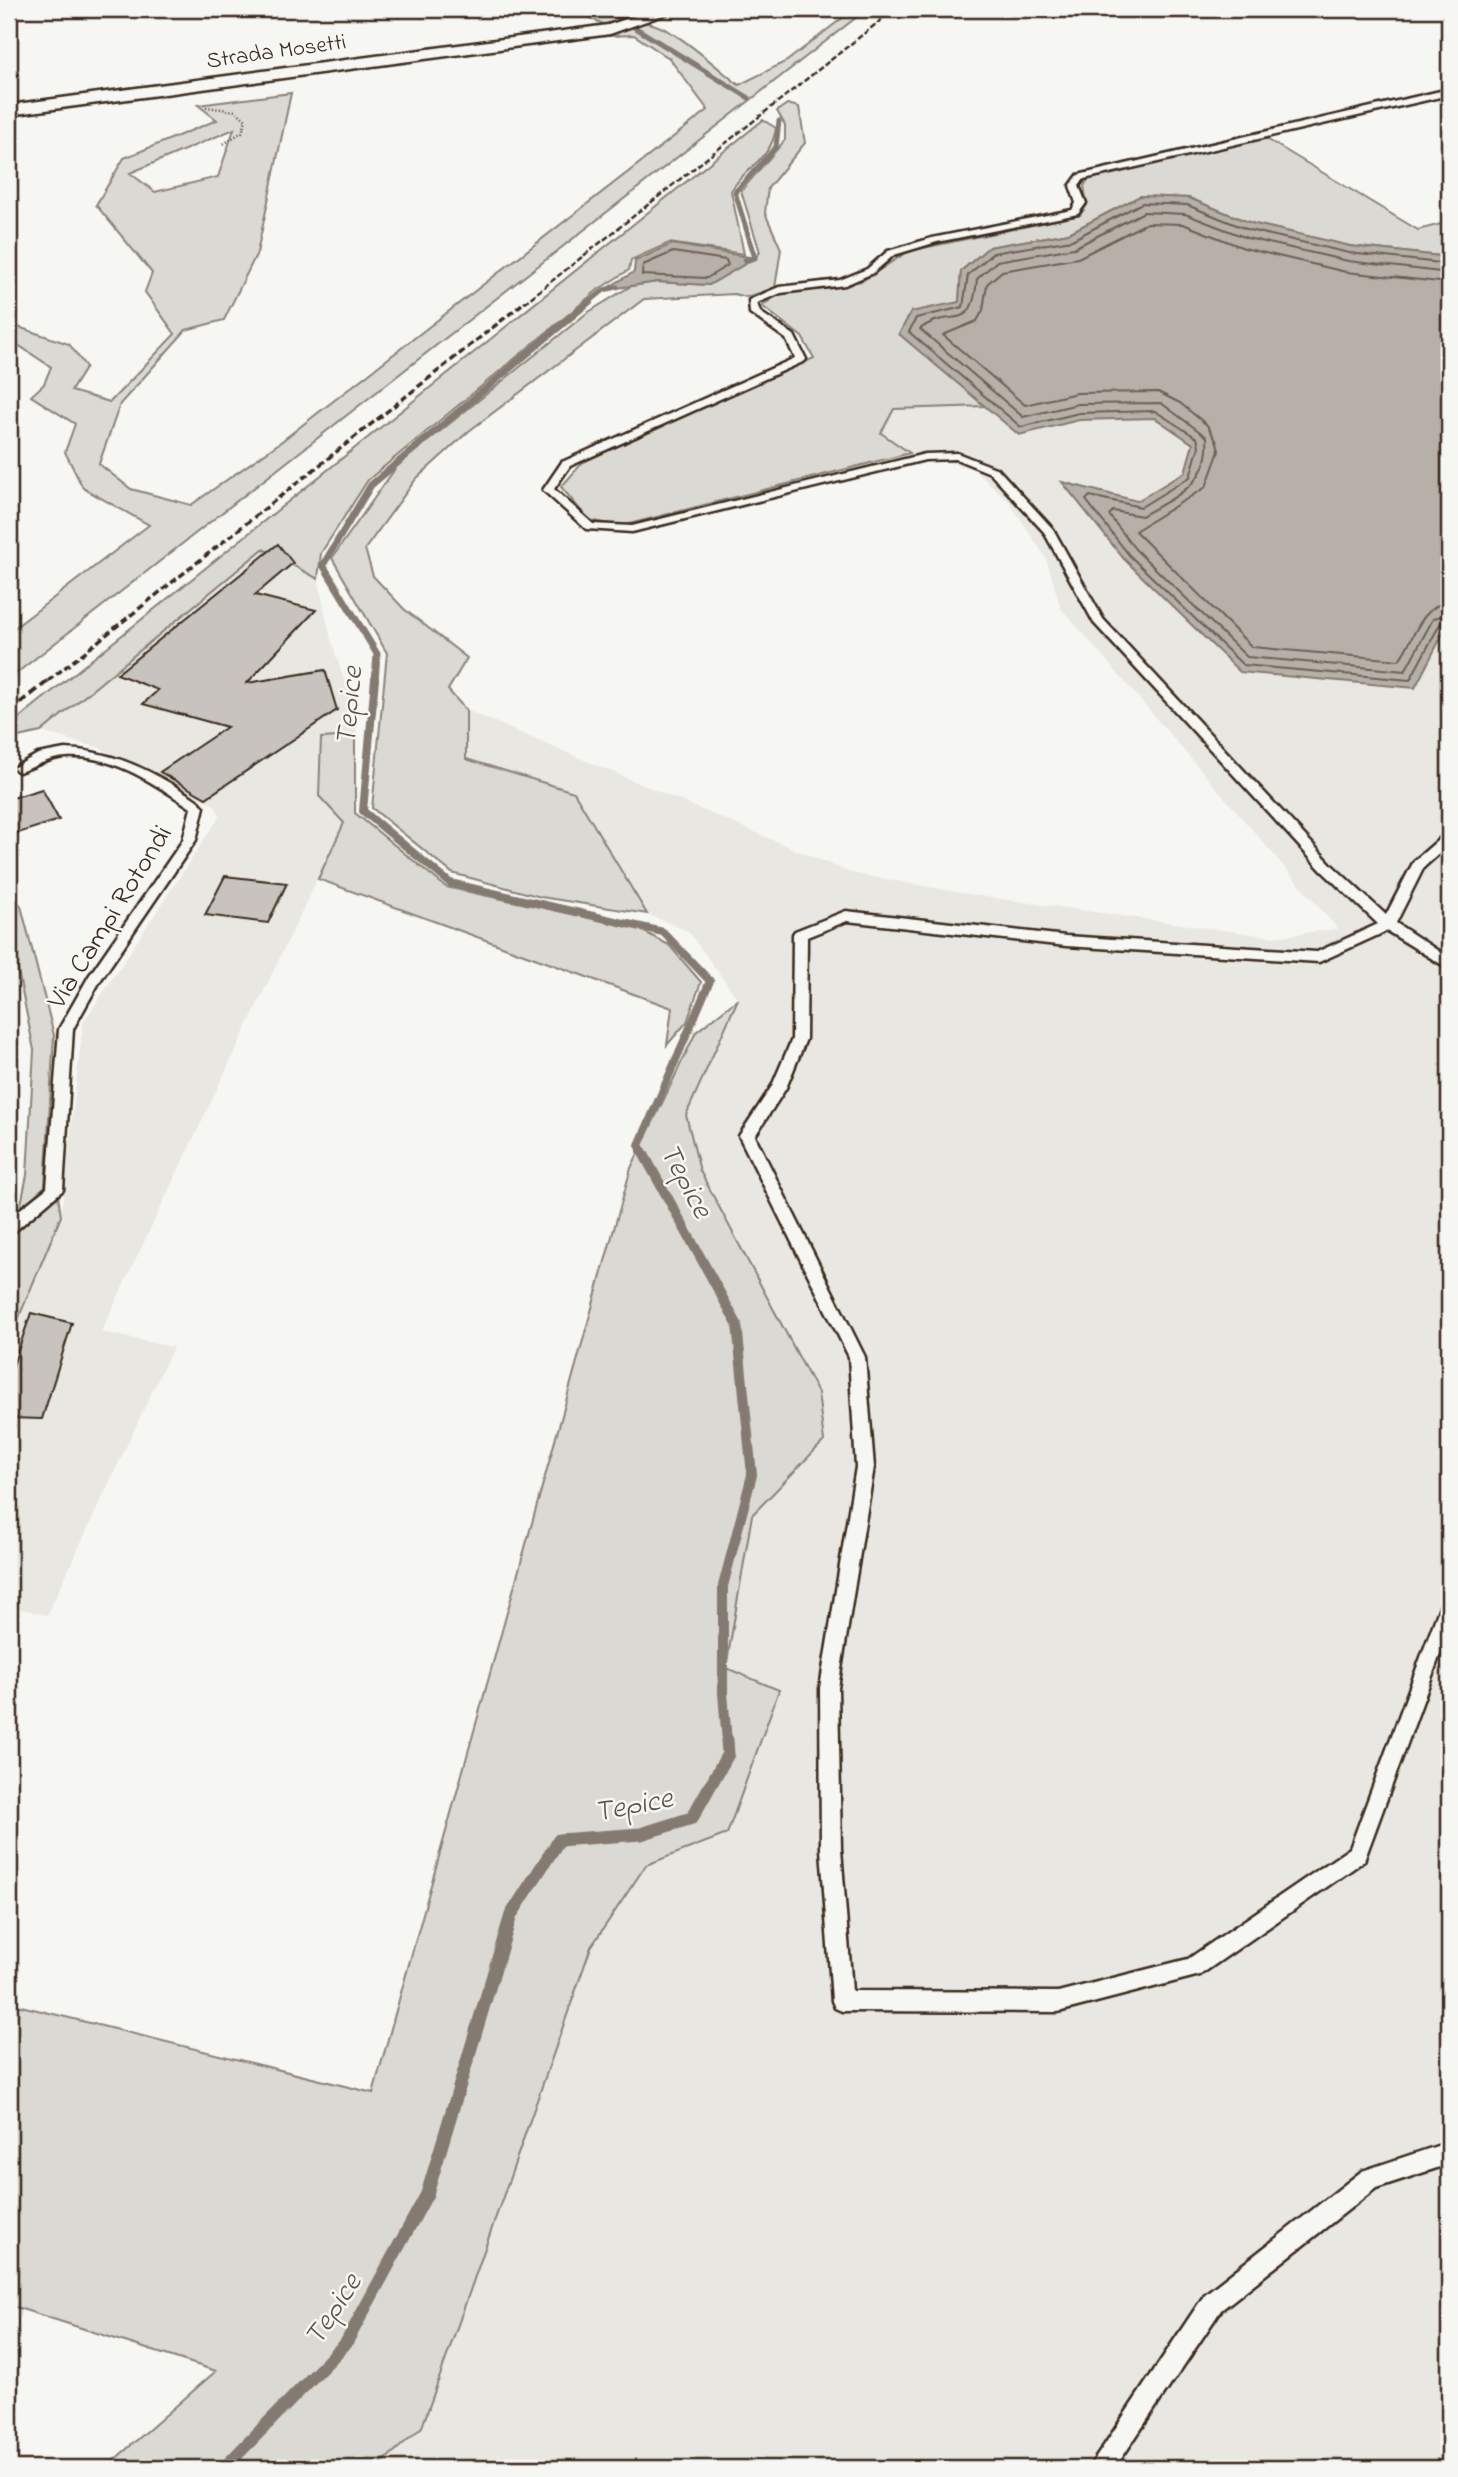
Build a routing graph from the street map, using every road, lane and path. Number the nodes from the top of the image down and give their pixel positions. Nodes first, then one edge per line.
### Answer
1 (672, 9) edge
2 (1449, 92) edge
3 (195, 106) dead end
4 (9, 110) edge
5 (222, 145) dead end
6 (19, 768) dead end
7 (1449, 838) edge
8 (1388, 925) junction
9 (1449, 964) edge
10 (9, 1227) edge
11 (1449, 1606) edge
12 (1449, 2153) edge
13 (1101, 2468) edge

1 - 4 street, Strada Mosetti
2 - 8 lane
3 - 5 path
6 - 10 lane, Via Campi Rotondi
7 - 8 lane
8 - 9 lane
8 - 11 lane
12 - 13 lane

